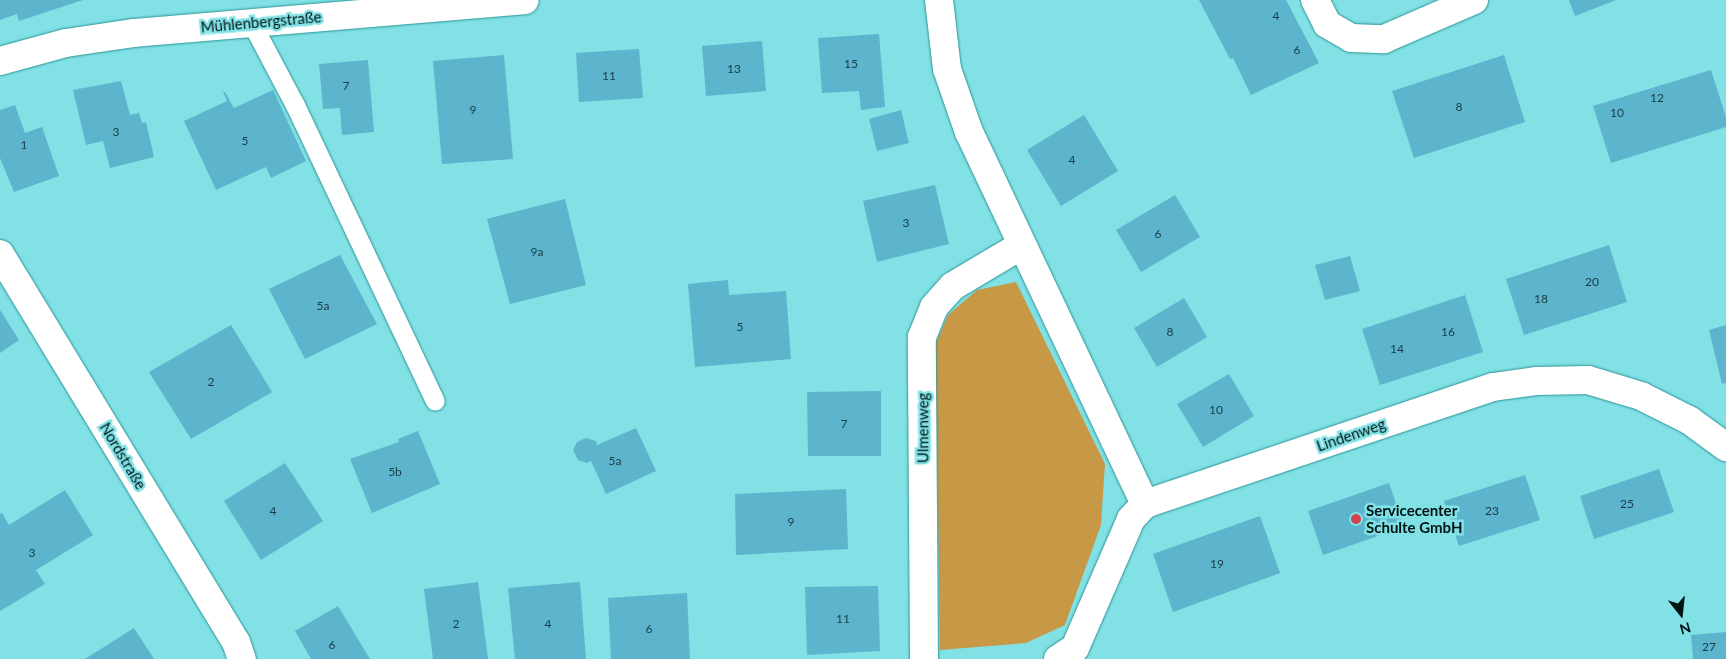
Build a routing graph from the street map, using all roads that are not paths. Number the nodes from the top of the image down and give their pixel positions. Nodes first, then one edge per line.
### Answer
1 (525, 0) edge
2 (939, 0) edge
3 (1315, 0) edge
4 (1474, 0) edge
5 (251, 22) junction
6 (0, 61) edge
7 (1022, 246) junction
8 (0, 254) edge
9 (434, 400) dead end
10 (1726, 447) edge
11 (1145, 504) junction
12 (1073, 655) edge
13 (242, 659) edge
14 (924, 659) edge

1 - 5 street, Mühlenbergstraße
2 - 7 street
3 - 4 street
5 - 6 street, Mühlenbergstraße
5 - 9 lane
7 - 11 street
7 - 14 street, Ulmenweg
8 - 13 street, Nordstraße
10 - 11 street, Lindenweg
11 - 12 street

